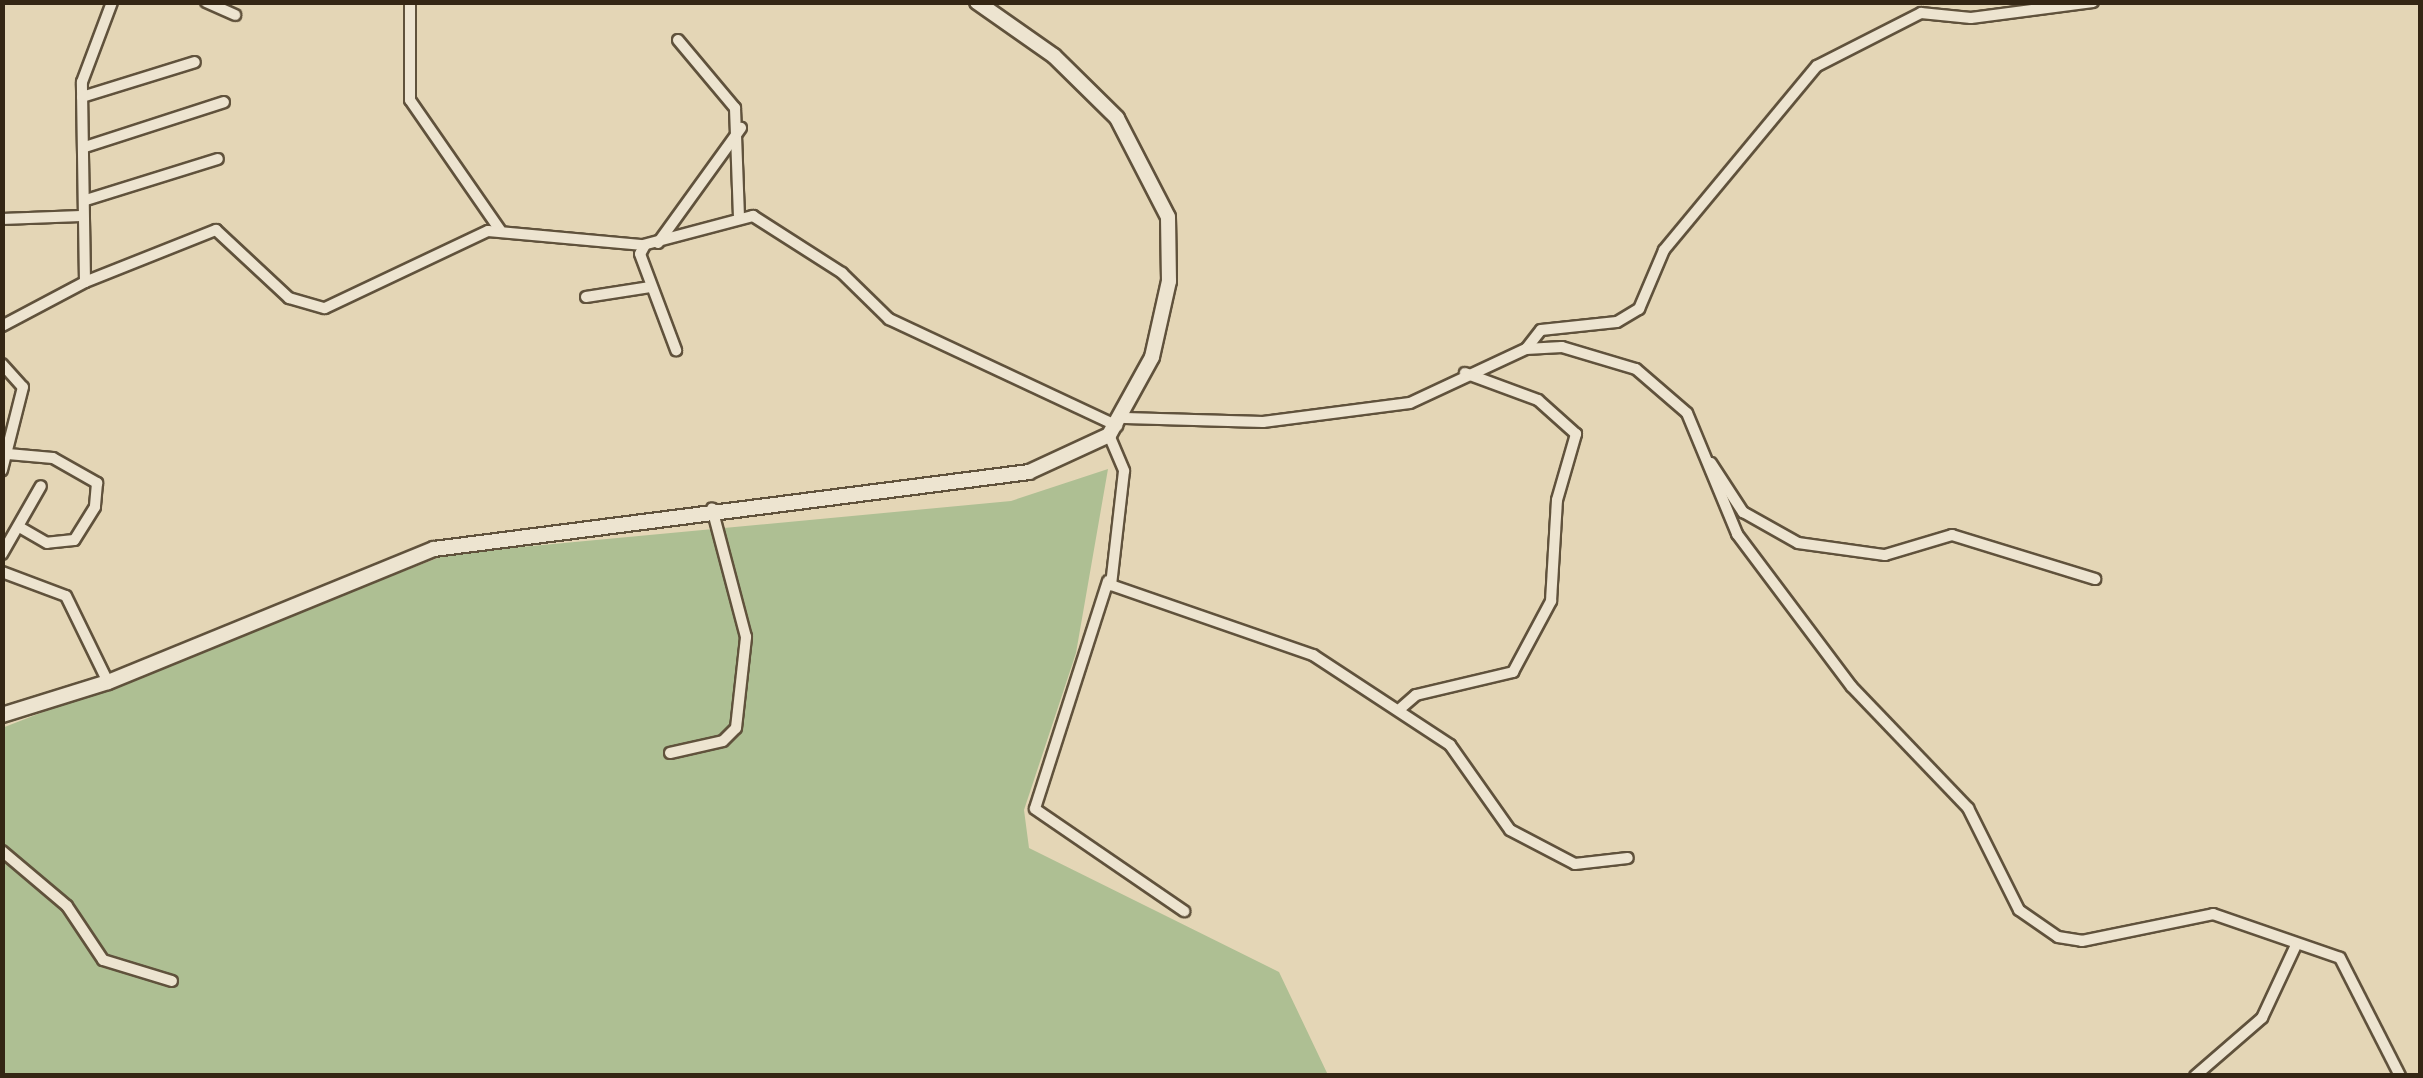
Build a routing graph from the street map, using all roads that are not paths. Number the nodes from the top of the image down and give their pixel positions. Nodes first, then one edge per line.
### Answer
1 (112, 2) edge
2 (206, 2) edge
3 (410, 2) edge
4 (977, 2) edge
5 (2092, 2) edge
6 (234, 15) dead end
7 (678, 40) dead end
8 (195, 62) dead end
9 (82, 97) junction
10 (224, 102) dead end
11 (742, 128) junction
12 (84, 148) junction
13 (218, 159) dead end
14 (86, 200) junction
15 (739, 215) junction
16 (81, 216) junction
17 (2, 220) edge
18 (500, 230) junction
19 (658, 242) junction
20 (646, 245) junction
21 (85, 282) junction
22 (650, 287) junction
23 (586, 297) dead end
24 (2, 326) edge
25 (1526, 349) junction
26 (676, 350) dead end
27 (2, 364) edge
28 (1465, 374) junction
29 (1117, 426) junction
30 (1700, 444) junction
31 (8, 454) junction
32 (2, 470) edge
33 (40, 486) dead end
34 (712, 507) junction
35 (19, 527) junction
36 (2, 554) edge
37 (2, 572) edge
38 (1108, 580) junction
39 (2095, 580) dead end
40 (108, 682) junction
41 (1401, 708) junction
42 (2, 715) edge
43 (670, 753) dead end
44 (2, 851) edge
45 (1628, 858) dead end
46 (1184, 911) dead end
47 (2296, 945) junction
48 (172, 981) dead end
49 (2195, 1076) edge
50 (2400, 1076) edge

1 - 9 street
2 - 6 street
3 - 18 street
4 - 29 street
5 - 25 street
7 - 11 street
8 - 9 street
9 - 12 street
10 - 12 street
11 - 15 street
11 - 19 street
12 - 14 street
13 - 14 street
14 - 16 street
15 - 19 street
15 - 29 street
16 - 17 street
16 - 21 street
18 - 20 street
18 - 21 street
19 - 20 street
20 - 22 street
21 - 24 street
22 - 23 street
22 - 26 street
25 - 28 street
25 - 30 street
27 - 31 street
28 - 29 street
28 - 41 street
29 - 34 street
29 - 38 street
30 - 39 street
30 - 47 street
31 - 32 street
31 - 35 street
33 - 35 street
34 - 40 street
34 - 43 street
35 - 36 street
37 - 40 street
38 - 41 street
38 - 46 street
40 - 42 street
41 - 45 street
44 - 48 street
47 - 49 street
47 - 50 street

